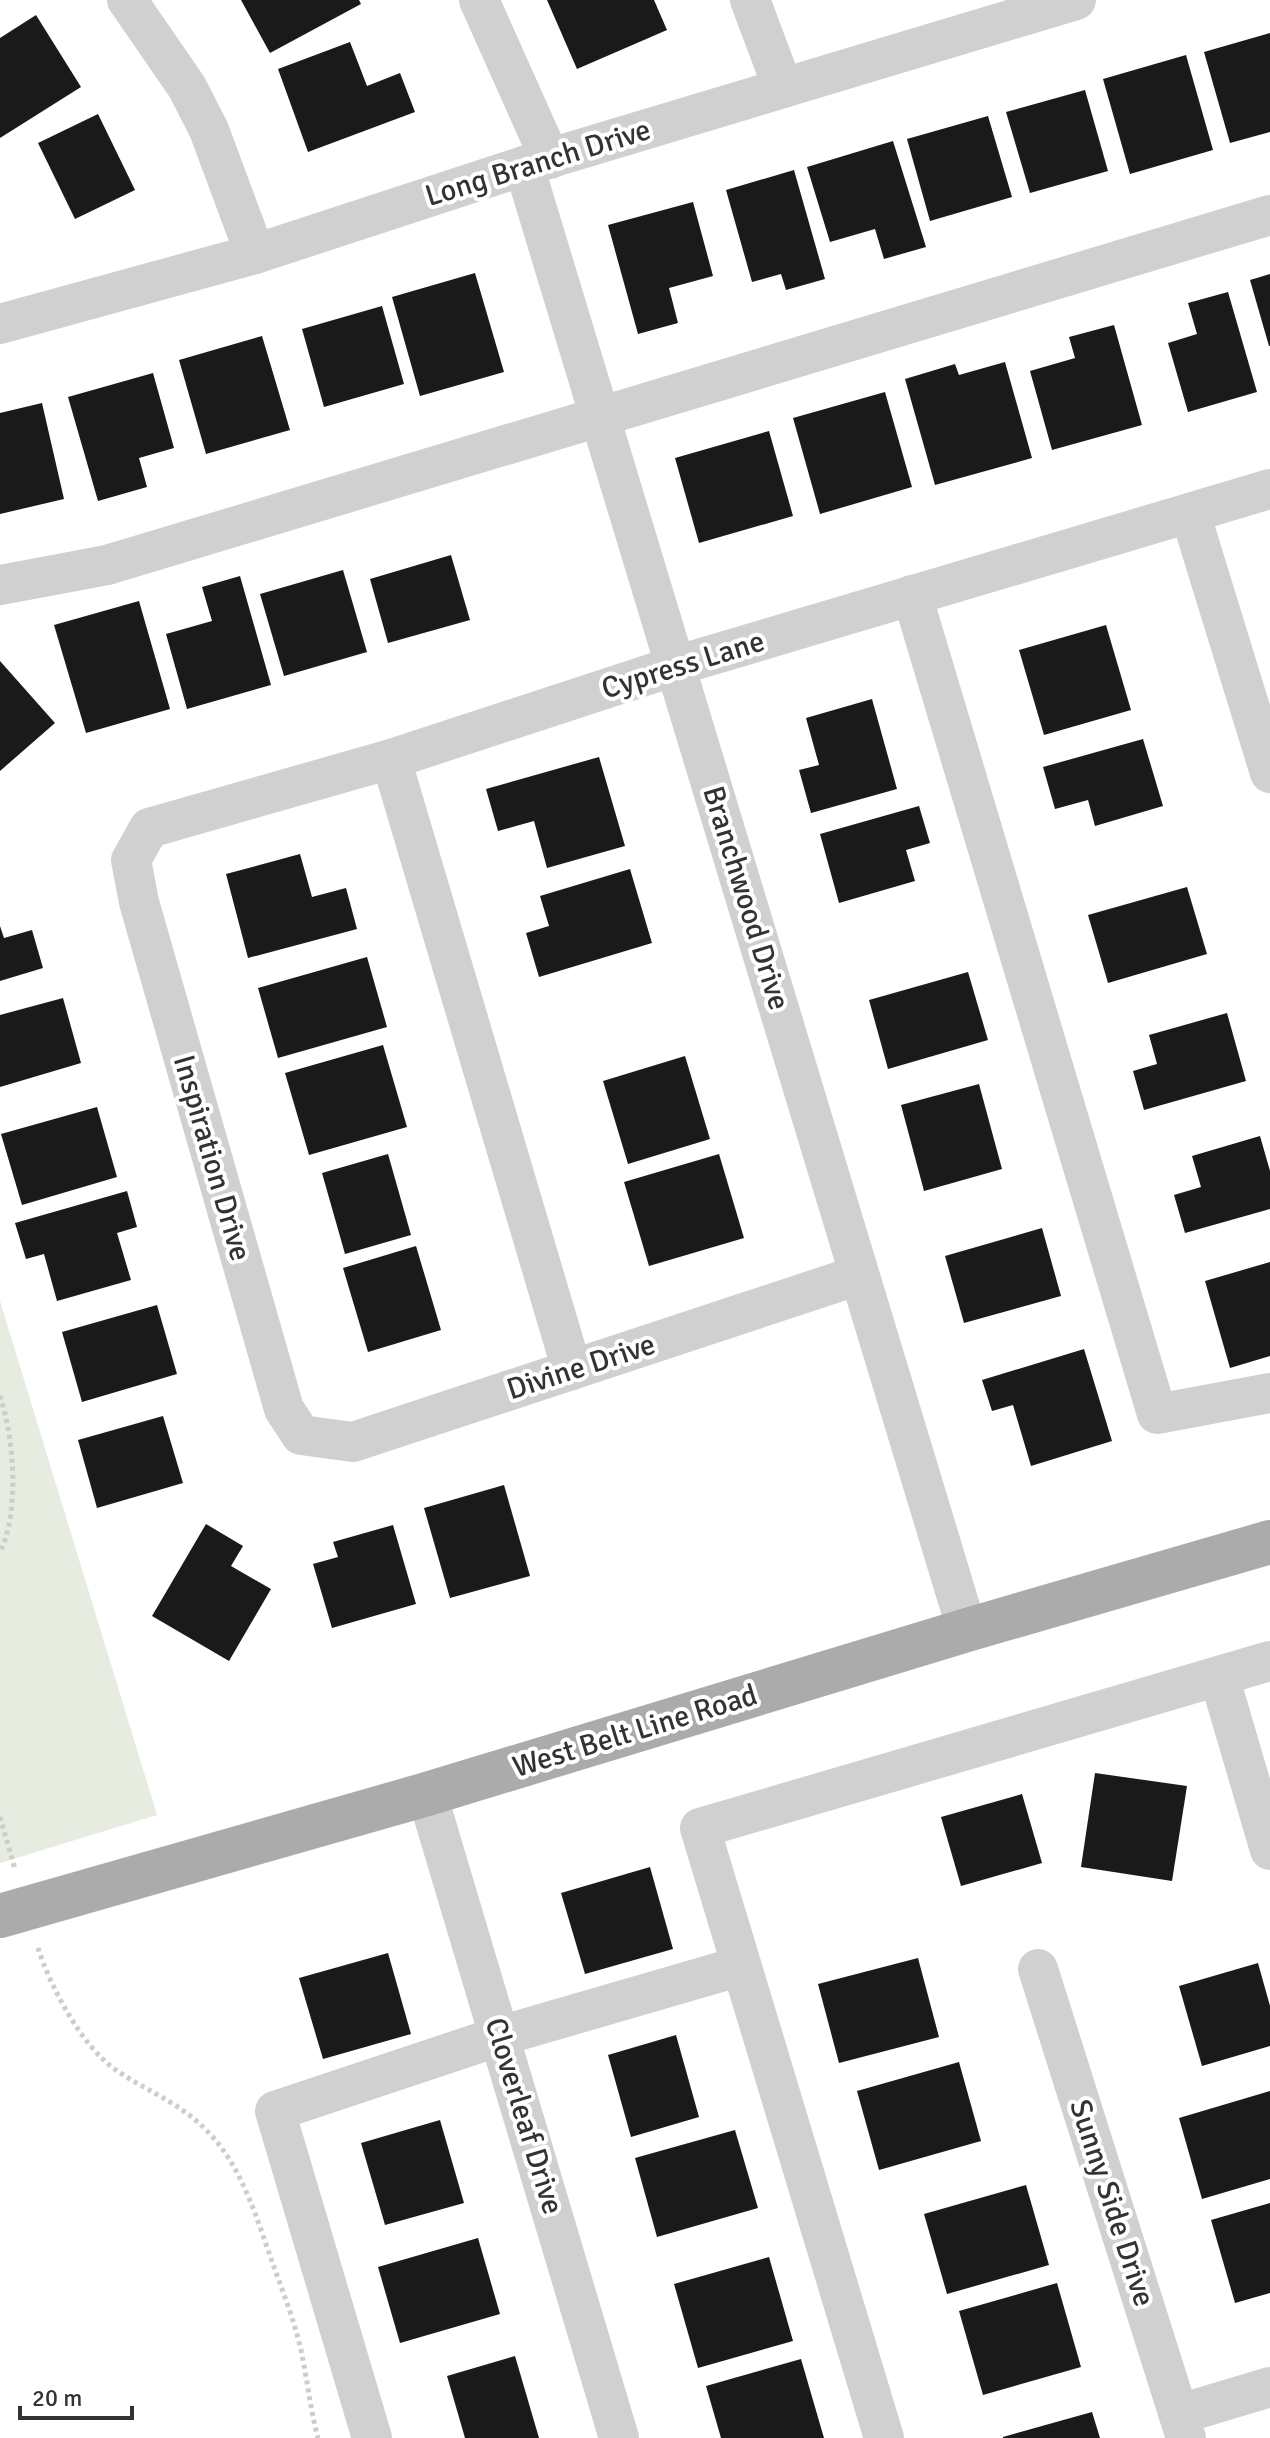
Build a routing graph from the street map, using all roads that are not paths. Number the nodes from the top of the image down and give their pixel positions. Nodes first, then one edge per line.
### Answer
1 (127, 0) edge
2 (479, 0) edge
3 (750, 0) edge
4 (1076, 0) edge
5 (1008, 10) edge
6 (783, 88) junction
7 (537, 162) junction
8 (1270, 215) edge
9 (255, 254) junction
10 (0, 324) edge
11 (600, 417) junction
12 (1270, 489) edge
13 (1190, 513) junction
14 (0, 585) edge
15 (912, 595) junction
16 (675, 666) junction
17 (391, 759) junction
18 (1269, 767) edge
19 (136, 877) joint
20 (859, 1275) junction
21 (572, 1370) junction
22 (1270, 1393) edge
23 (301, 1435) joint
24 (1270, 1542) edge
25 (967, 1630) junction
26 (1270, 1661) edge
27 (1219, 1676) junction
28 (427, 1794) junction
29 (1270, 1850) edge
30 (13, 1913) edge
31 (741, 1966) junction
32 (1038, 1969) dead end
33 (500, 2036) junction
34 (1270, 2387) edge
35 (1183, 2426) edge
36 (372, 2438) edge
37 (619, 2438) edge
38 (884, 2438) edge

1 - 9 street
2 - 7 street, Branchwood Drive
3 - 6 street
4 - 5 street, Long Branch Drive
5 - 6 street, Long Branch Drive
6 - 7 street, Long Branch Drive
7 - 9 street, Long Branch Drive
7 - 11 street, Branchwood Drive
8 - 11 street
9 - 10 street, Long Branch Drive
11 - 14 street
11 - 16 street, Branchwood Drive
12 - 13 street, Cypress Lane
13 - 15 street, Cypress Lane
13 - 18 street
15 - 16 street, Cypress Lane
15 - 22 street
16 - 17 street, Cypress Lane
16 - 20 street, Branchwood Drive
17 - 19 street, Cypress Lane
17 - 21 street
19 - 23 street, Inspiration Drive
20 - 21 street, Divine Drive
20 - 25 street, Branchwood Drive
21 - 23 street, Divine Drive
24 - 25 main road, West Belt Line Road
25 - 28 main road, West Belt Line Road
26 - 27 street
27 - 29 street
27 - 31 street
28 - 30 main road, West Belt Line Road
28 - 33 street, Cloverleaf Drive
31 - 33 street
31 - 38 street
32 - 35 street, Sunny Side Drive
33 - 36 street
33 - 37 street, Cloverleaf Drive
34 - 35 street

